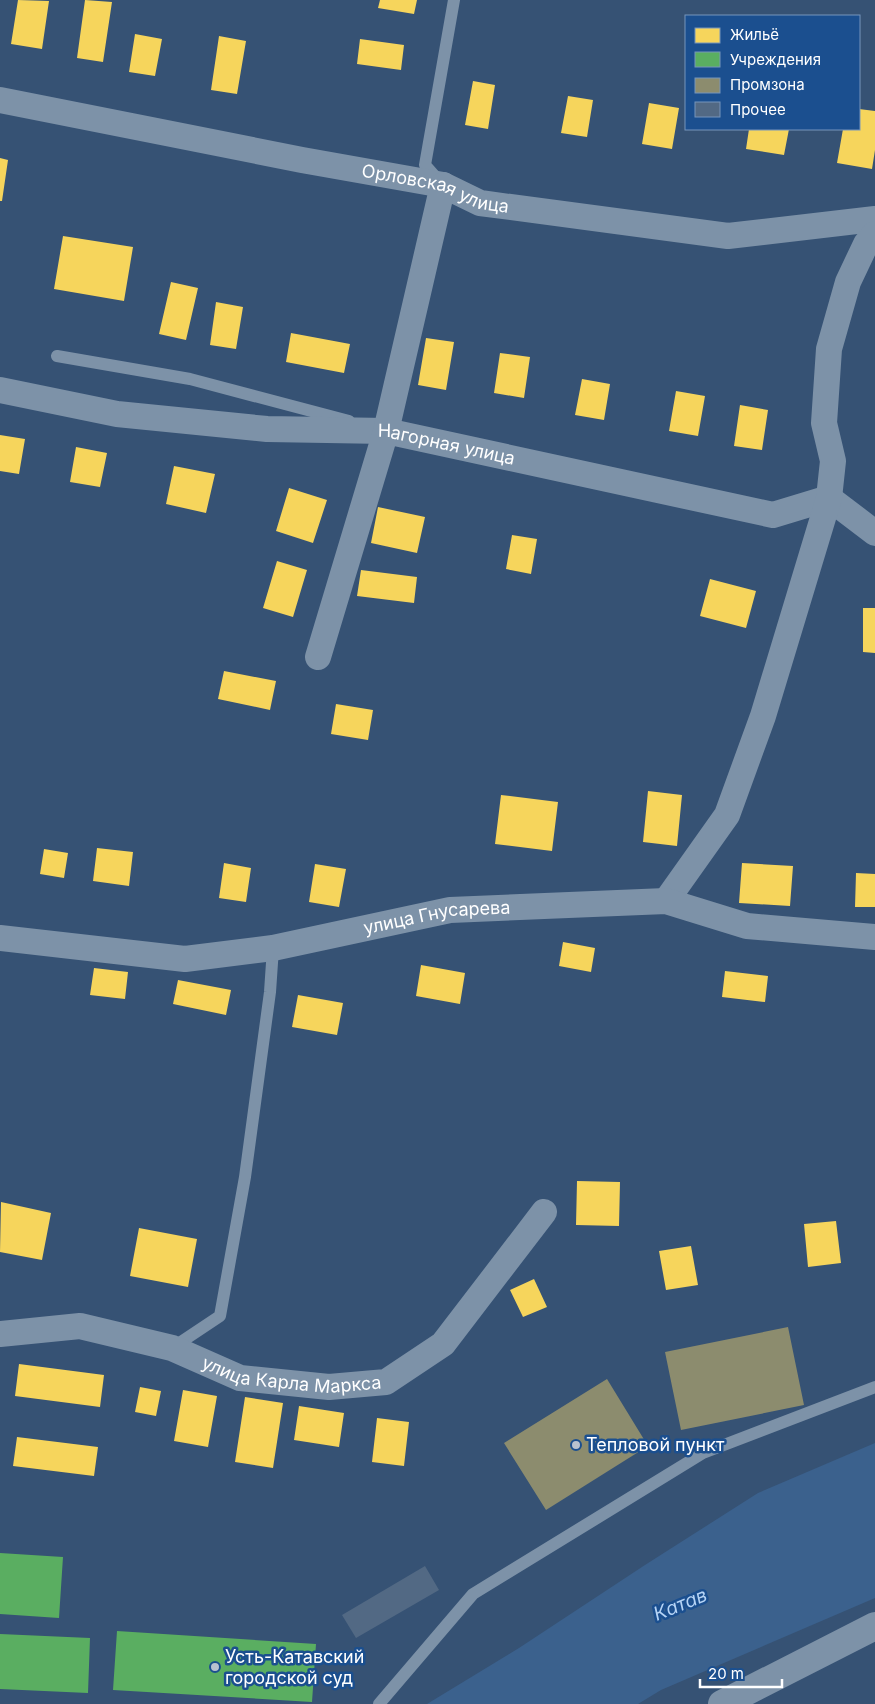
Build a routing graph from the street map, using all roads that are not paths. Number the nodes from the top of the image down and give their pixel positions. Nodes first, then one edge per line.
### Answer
1 (454, 0) edge
2 (0, 100) edge
3 (443, 185) junction
4 (875, 219) edge
5 (875, 234) edge
6 (57, 356) dead end
7 (0, 390) edge
8 (386, 431) junction
9 (829, 498) junction
10 (875, 533) edge
11 (318, 657) dead end
12 (666, 901) junction
13 (875, 937) edge
14 (0, 938) edge
15 (272, 948) junction
16 (544, 1212) dead end
17 (0, 1334) edge
18 (172, 1348) junction
19 (875, 1387) edge
20 (875, 1626) edge
21 (379, 1704) edge
22 (722, 1704) edge

1 - 3 lane
2 - 3 street, Орловская улица
3 - 4 street, Орловская улица
3 - 8 street
5 - 9 street
6 - 8 lane
7 - 8 street, Нагорная улица
8 - 9 street, Нагорная улица
8 - 11 street
9 - 10 street
9 - 12 street
12 - 13 street, улица Гнусарева
12 - 15 street, улица Гнусарева
14 - 15 street, улица Гнусарева
15 - 18 lane
16 - 18 street, улица Карла Маркса
17 - 18 street, улица Карла Маркса
19 - 21 lane
20 - 22 street

